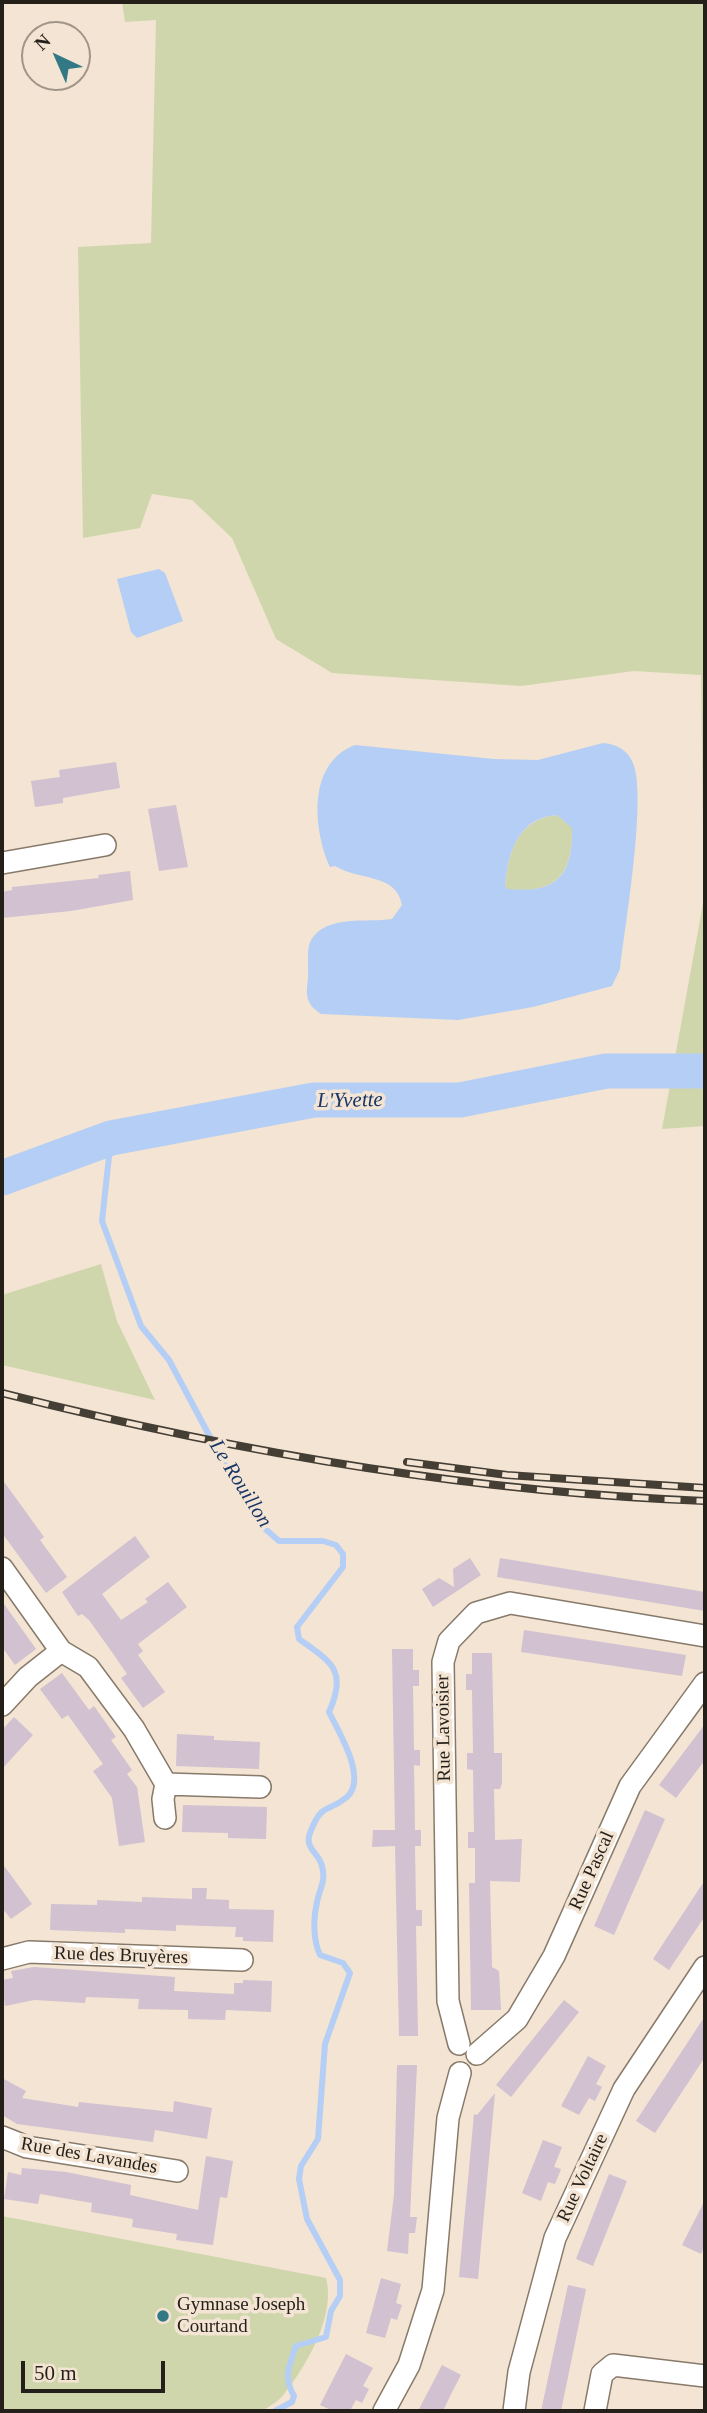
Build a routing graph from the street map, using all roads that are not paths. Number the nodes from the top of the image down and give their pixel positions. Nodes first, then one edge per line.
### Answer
1 (105, 845) dead end
2 (2, 863) edge
3 (2, 1568) edge
4 (705, 1636) edge
5 (61, 1651) junction
6 (705, 1683) edge
7 (2, 1705) edge
8 (166, 1784) junction
9 (261, 1787) dead end
10 (165, 1818) dead end
11 (2, 1959) edge
12 (242, 1960) dead end
13 (705, 1967) edge
14 (468, 2049) junction
15 (2, 2137) edge
16 (177, 2171) dead end
17 (705, 2376) edge
18 (384, 2411) edge
19 (514, 2411) edge
20 (595, 2411) edge

1 - 2 street
3 - 5 street
4 - 14 street, Rue Lavoisier
5 - 7 street
5 - 8 street
6 - 14 street, Rue Pascal
8 - 9 street
8 - 10 street
11 - 12 street, Rue des Bruyères
13 - 19 street, Rue Voltaire
14 - 18 street
15 - 16 street, Rue des Lavandes
17 - 20 street

